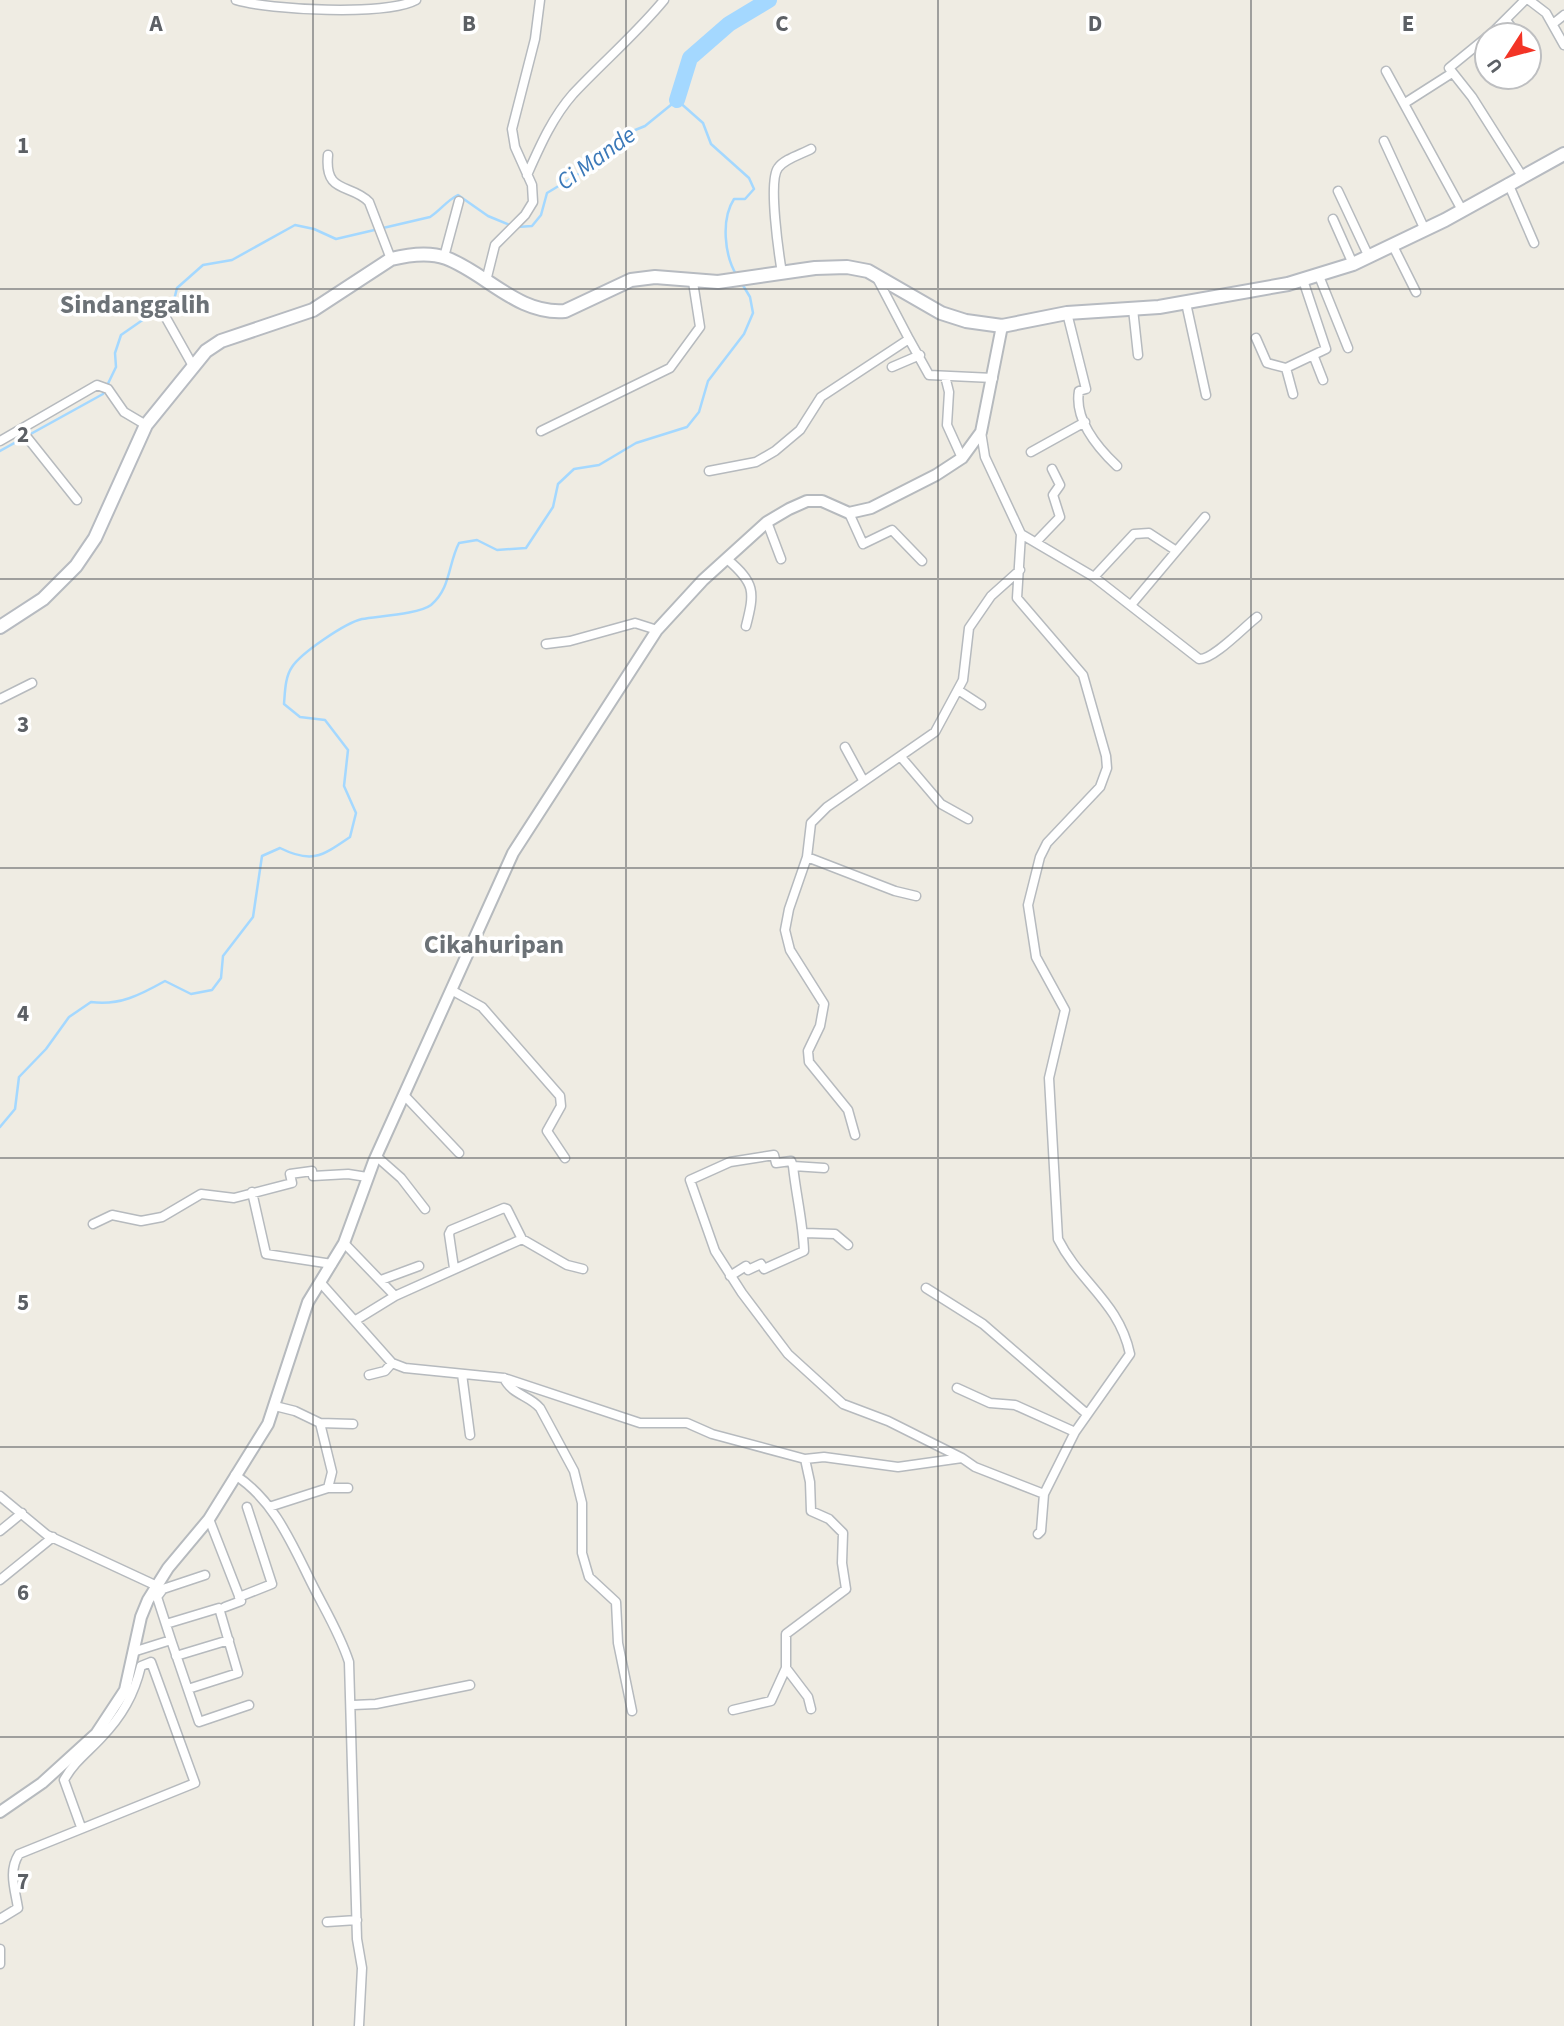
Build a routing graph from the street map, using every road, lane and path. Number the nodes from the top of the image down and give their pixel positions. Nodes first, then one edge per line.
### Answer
1 (236, 0) edge
2 (416, 0) edge
3 (540, 0) edge
4 (664, 0) edge
5 (1527, 0) edge
6 (1564, 15) edge
7 (1506, 20) edge
8 (1554, 23) junction
9 (1564, 45) edge
10 (1473, 48) edge
11 (1386, 71) dead end
12 (1452, 73) junction
13 (1405, 103) junction
14 (1384, 141) dead end
15 (811, 149) dead end
16 (1564, 154) edge
17 (328, 155) dead end
18 (527, 175) junction
19 (1522, 176) junction
20 (1508, 183) junction
21 (1338, 191) dead end
22 (459, 201) dead end
23 (1462, 210) junction
24 (1333, 219) dead end
25 (1424, 230) junction
26 (1534, 243) dead end
27 (1393, 246) junction
28 (444, 257) junction
29 (1368, 257) junction
30 (391, 259) junction
31 (1353, 264) junction
32 (782, 273) junction
33 (876, 276) junction
34 (1319, 276) junction
35 (1303, 280) junction
36 (486, 281) junction
37 (693, 282) junction
38 (1416, 292) dead end
39 (1186, 303) junction
40 (1133, 309) junction
41 (109, 310) dead end
42 (1067, 313) junction
43 (1002, 326) junction
44 (1256, 338) dead end
45 (909, 340) junction
46 (1348, 348) dead end
47 (920, 355) junction
48 (1138, 355) dead end
49 (1314, 357) junction
50 (193, 366) junction
51 (892, 367) dead end
52 (1286, 368) junction
53 (946, 376) junction
54 (993, 378) junction
55 (1324, 380) dead end
56 (1293, 394) dead end
57 (1206, 395) dead end
58 (1085, 422) junction
59 (146, 425) junction
60 (541, 431) dead end
61 (981, 432) junction
62 (25, 436) junction
63 (0, 441) edge
64 (1031, 452) dead end
65 (962, 458) junction
66 (1117, 466) dead end
67 (1052, 469) dead end
68 (709, 471) dead end
69 (77, 500) dead end
70 (844, 511) junction
71 (1205, 517) dead end
72 (767, 522) junction
73 (1021, 534) junction
74 (1036, 542) junction
75 (1175, 550) junction
76 (727, 559) junction
77 (781, 559) dead end
78 (922, 561) dead end
79 (1020, 570) junction
80 (1094, 576) junction
81 (1131, 605) junction
82 (1257, 617) dead end
83 (746, 626) dead end
84 (0, 627) edge
85 (657, 629) junction
86 (546, 644) dead end
87 (32, 683) dead end
88 (958, 690) junction
89 (0, 699) edge
90 (981, 705) dead end
91 (845, 747) dead end
92 (901, 757) junction
93 (863, 780) junction
94 (968, 820) dead end
95 (807, 857) junction
96 (916, 896) dead end
97 (453, 991) junction
98 (404, 1095) junction
99 (855, 1135) dead end
100 (458, 1153) dead end
101 (376, 1156) junction
102 (565, 1158) dead end
103 (793, 1166) junction
104 (824, 1168) dead end
105 (367, 1177) junction
106 (252, 1192) junction
107 (425, 1209) dead end
108 (93, 1224) dead end
109 (805, 1233) junction
110 (522, 1239) junction
111 (344, 1243) junction
112 (848, 1245) dead end
113 (332, 1264) junction
114 (419, 1266) dead end
115 (454, 1268) junction
116 (583, 1269) dead end
117 (730, 1276) junction
118 (380, 1280) junction
119 (320, 1282) junction
120 (926, 1288) dead end
121 (394, 1296) junction
122 (356, 1320) junction
123 (392, 1363) junction
124 (462, 1374) junction
125 (369, 1376) dead end
126 (504, 1378) junction
127 (957, 1388) dead end
128 (275, 1406) junction
129 (1087, 1414) junction
130 (320, 1423) junction
131 (353, 1424) dead end
132 (1075, 1432) junction
133 (470, 1435) dead end
134 (805, 1458) junction
135 (962, 1458) junction
136 (235, 1475) junction
137 (328, 1488) junction
138 (348, 1488) dead end
139 (1044, 1494) junction
140 (0, 1496) edge
141 (247, 1507) dead end
142 (269, 1507) junction
143 (22, 1513) junction
144 (209, 1519) junction
145 (0, 1531) edge
146 (1038, 1534) dead end
147 (53, 1537) junction
148 (205, 1575) dead end
149 (0, 1580) edge
150 (157, 1586) junction
151 (239, 1597) junction
152 (225, 1607) dead end
153 (166, 1624) junction
154 (171, 1640) junction
155 (229, 1640) junction
156 (136, 1651) junction
157 (177, 1656) junction
158 (137, 1665) junction
159 (786, 1668) junction
160 (470, 1685) dead end
161 (188, 1689) junction
162 (249, 1705) dead end
163 (353, 1705) junction
164 (811, 1709) dead end
165 (733, 1710) dead end
166 (632, 1711) dead end
167 (0, 1812) edge
168 (81, 1827) junction
169 (0, 1919) edge
170 (357, 1920) junction
171 (327, 1922) dead end
172 (0, 1949) edge
173 (0, 1964) edge
174 (359, 2026) edge

1 - 2 street
3 - 18 street
4 - 18 street
5 - 7 street
5 - 8 street
6 - 8 street
8 - 9 street
10 - 12 street
11 - 13 street
12 - 13 street
12 - 19 street
13 - 23 street
14 - 25 street
15 - 32 street
16 - 19 main road
17 - 30 street
18 - 36 street
19 - 20 main road
20 - 23 main road
20 - 26 street
21 - 29 street
22 - 28 street
23 - 25 main road
24 - 31 street
25 - 27 main road
27 - 29 main road
27 - 38 street
28 - 30 main road
28 - 36 main road
29 - 31 main road
30 - 50 main road
31 - 34 main road
32 - 33 main road
32 - 37 main road
33 - 43 main road
33 - 45 street
34 - 35 main road
34 - 46 street
35 - 39 main road
35 - 49 street
36 - 37 main road
37 - 60 street
39 - 40 main road
39 - 57 street
40 - 42 main road
40 - 48 street
41 - 50 street
42 - 43 main road
42 - 58 street
43 - 54 street
44 - 52 street
45 - 47 street
45 - 68 street
47 - 51 street
47 - 53 street
49 - 52 street
49 - 55 street
50 - 59 main road
52 - 56 street
53 - 54 street
53 - 65 street
54 - 61 street
58 - 64 street
58 - 66 street
59 - 62 street
59 - 84 main road
61 - 65 street
61 - 73 street
62 - 63 street
62 - 69 street
65 - 70 street
67 - 74 street
70 - 72 street
70 - 78 street
71 - 75 street
72 - 76 street
72 - 77 street
73 - 74 street
73 - 79 street
74 - 80 street
75 - 80 street
75 - 81 street
76 - 83 street
76 - 85 street
79 - 88 street
79 - 129 street
80 - 81 street
81 - 82 street
85 - 86 street
85 - 97 street
87 - 89 street
88 - 90 street
88 - 92 street
91 - 93 street
92 - 93 street
92 - 94 street
93 - 95 street
95 - 96 street
95 - 99 street
97 - 98 street
97 - 102 street
98 - 100 street
98 - 101 street
101 - 105 street
101 - 107 street
103 - 104 street
103 - 109 street
103 - 117 street
105 - 106 street
105 - 111 street
106 - 108 street
106 - 113 street
109 - 112 street
109 - 117 street
110 - 115 street
110 - 115 street
110 - 116 street
111 - 113 street
111 - 118 street
113 - 119 street
114 - 118 street
115 - 121 street
117 - 135 street
118 - 121 street
119 - 122 street
119 - 128 street
120 - 129 street
121 - 122 street
122 - 123 street
123 - 124 street
123 - 125 street
124 - 126 street
124 - 133 street
126 - 134 street
126 - 166 street
127 - 132 street
128 - 130 street
128 - 136 street
129 - 132 street
130 - 131 street
130 - 137 street
132 - 139 street
134 - 135 street
134 - 159 street
135 - 139 street
136 - 142 street
136 - 144 street
137 - 138 street
137 - 142 street
139 - 146 street
140 - 143 street
141 - 151 street
142 - 163 street
143 - 145 street
143 - 147 street
144 - 150 street
144 - 151 street
147 - 149 street
147 - 150 street
148 - 153 street
150 - 156 street
151 - 152 street
153 - 154 street
153 - 155 street
154 - 156 street
154 - 157 street
155 - 157 street
155 - 161 street
156 - 158 street
157 - 161 street
158 - 167 street
158 - 168 street
158 - 168 street
159 - 164 street
159 - 165 street
160 - 163 street
161 - 162 street
163 - 170 street
168 - 169 street
170 - 171 street
170 - 174 street
172 - 173 street

